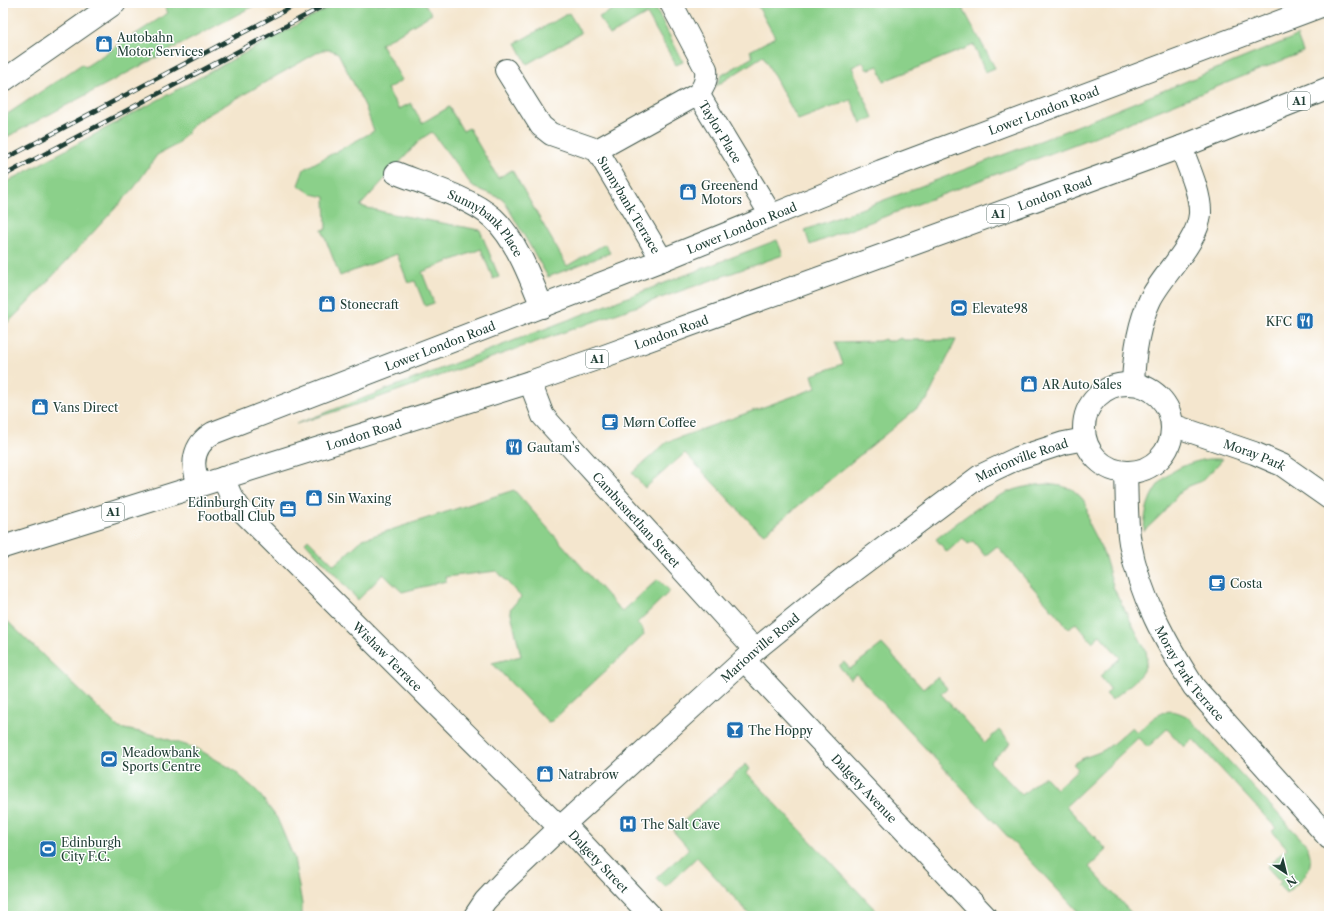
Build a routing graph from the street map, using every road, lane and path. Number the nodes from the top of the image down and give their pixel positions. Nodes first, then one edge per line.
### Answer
1 (114, 3) edge
2 (671, 3) edge
3 (1329, 3) edge
4 (1299, 9) edge
5 (506, 70) dead end
6 (3, 81) edge
7 (1329, 88) edge
8 (698, 94) junction
9 (1181, 147) junction
10 (597, 150) junction
11 (396, 173) dead end
12 (771, 215) junction
13 (662, 260) junction
14 (542, 307) junction
15 (530, 382) junction
16 (1133, 384) junction
17 (1172, 425) junction
18 (1085, 439) junction
19 (1126, 473) junction
20 (223, 478) junction
21 (200, 485) junction
22 (1329, 498) edge
23 (3, 547) edge
24 (749, 655) junction
25 (562, 826) junction
26 (1329, 838) edge
27 (476, 916) edge
28 (651, 916) edge
29 (985, 916) edge

1 - 6 street
2 - 8 street, Taylor Place
3 - 4 street, Lower London Road
4 - 12 street, Lower London Road
5 - 10 street, Sunnybank Terrace
7 - 9 street, London Road / A1
8 - 10 street, Sunnybank Terrace
8 - 12 street, Taylor Place
9 - 15 street, London Road / A1
9 - 16 street
10 - 13 street, Sunnybank Terrace
11 - 14 street, Sunnybank Place
12 - 13 street, Lower London Road
13 - 14 street, Lower London Road
14 - 21 street, Lower London Road
15 - 20 street, London Road / A1
15 - 24 street, Cambusnethan Street
16 - 17 street
16 - 18 street
17 - 19 street
17 - 22 street, Moray Park
18 - 19 street
18 - 24 street, Marionville Road
19 - 26 street, Moray Park Terrace
20 - 21 street, London Road / A1
20 - 25 street, Wishaw Terrace
21 - 23 street, London Road / A1
24 - 25 street, Marionville Road
24 - 29 street, Dalgety Avenue
25 - 27 street, Marionville Road
25 - 28 street, Dalgety Street

